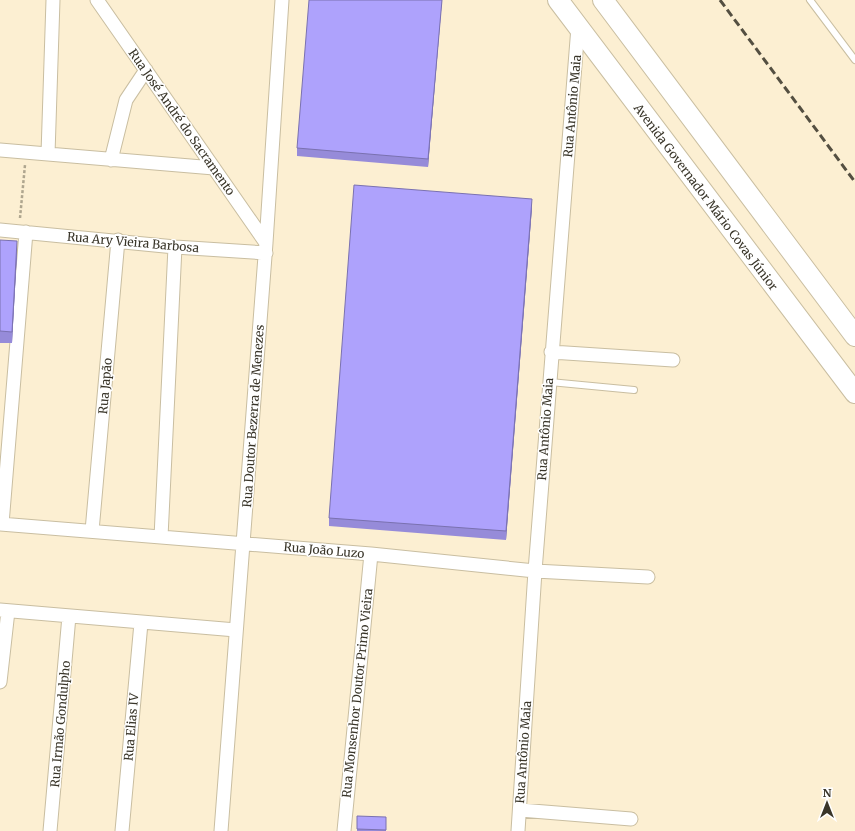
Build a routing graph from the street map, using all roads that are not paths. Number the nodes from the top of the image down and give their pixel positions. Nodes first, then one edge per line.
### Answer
1 (53, 0) edge
2 (97, 0) edge
3 (282, 0) edge
4 (558, 0) edge
5 (603, 0) edge
6 (810, 0) edge
7 (578, 27) junction
8 (855, 60) edge
9 (146, 70) junction
10 (0, 150) edge
11 (48, 154) junction
12 (111, 160) junction
13 (214, 168) junction
14 (0, 230) edge
15 (22, 232) junction
16 (118, 240) junction
17 (175, 247) junction
18 (266, 248) junction
19 (855, 336) edge
20 (552, 352) junction
21 (673, 360) dead end
22 (549, 382) junction
23 (634, 390) dead end
24 (855, 393) edge
25 (1, 524) edge
26 (92, 531) junction
27 (161, 537) junction
28 (243, 544) junction
29 (371, 554) junction
30 (535, 571) junction
31 (648, 577) dead end
32 (4, 611) edge
33 (69, 616) junction
34 (141, 623) junction
35 (236, 630) junction
36 (0, 682) edge
37 (520, 810) junction
38 (631, 819) dead end
39 (50, 831) edge
40 (122, 831) edge
41 (221, 831) edge
42 (344, 831) edge
43 (518, 831) edge

1 - 11 street
2 - 9 street, Rua José André do Sacramento
3 - 18 street, Rua Doutor Bezerra de Menezes
4 - 7 main road, Avenida Governador Mário Covas Júnior
5 - 19 main road
6 - 8 lane
7 - 20 street, Rua Antônio Maia
7 - 24 main road, Avenida Governador Mário Covas Júnior
9 - 12 street
9 - 13 street, Rua José André do Sacramento
10 - 11 street
11 - 12 street
12 - 13 street
13 - 18 street, Rua José André do Sacramento
14 - 15 street, Rua Ary Vieira Barbosa
15 - 16 street, Rua Ary Vieira Barbosa
15 - 25 street
16 - 17 street, Rua Ary Vieira Barbosa
16 - 26 street, Rua Japão
17 - 18 street, Rua Ary Vieira Barbosa
17 - 27 street
18 - 28 street, Rua Doutor Bezerra de Menezes
20 - 21 street
20 - 22 street, Rua Antônio Maia
22 - 23 lane
22 - 30 street, Rua Antônio Maia
25 - 26 street, Rua João Luzo
26 - 27 street, Rua João Luzo
27 - 28 street, Rua João Luzo
28 - 29 street, Rua João Luzo
28 - 35 street, Rua Doutor Bezerra de Menezes
29 - 30 street, Rua João Luzo
29 - 42 street, Rua Monsenhor Doutor Primo Vieira
30 - 31 street, Rua João Luzo
30 - 37 street, Rua Antônio Maia
32 - 33 street
32 - 36 street
33 - 34 street
33 - 39 street, Rua Irmão Gondulpho
34 - 35 street
34 - 40 street, Rua Elias IV
35 - 41 street, Rua Doutor Bezerra de Menezes
37 - 38 street
37 - 43 street, Rua Antônio Maia

